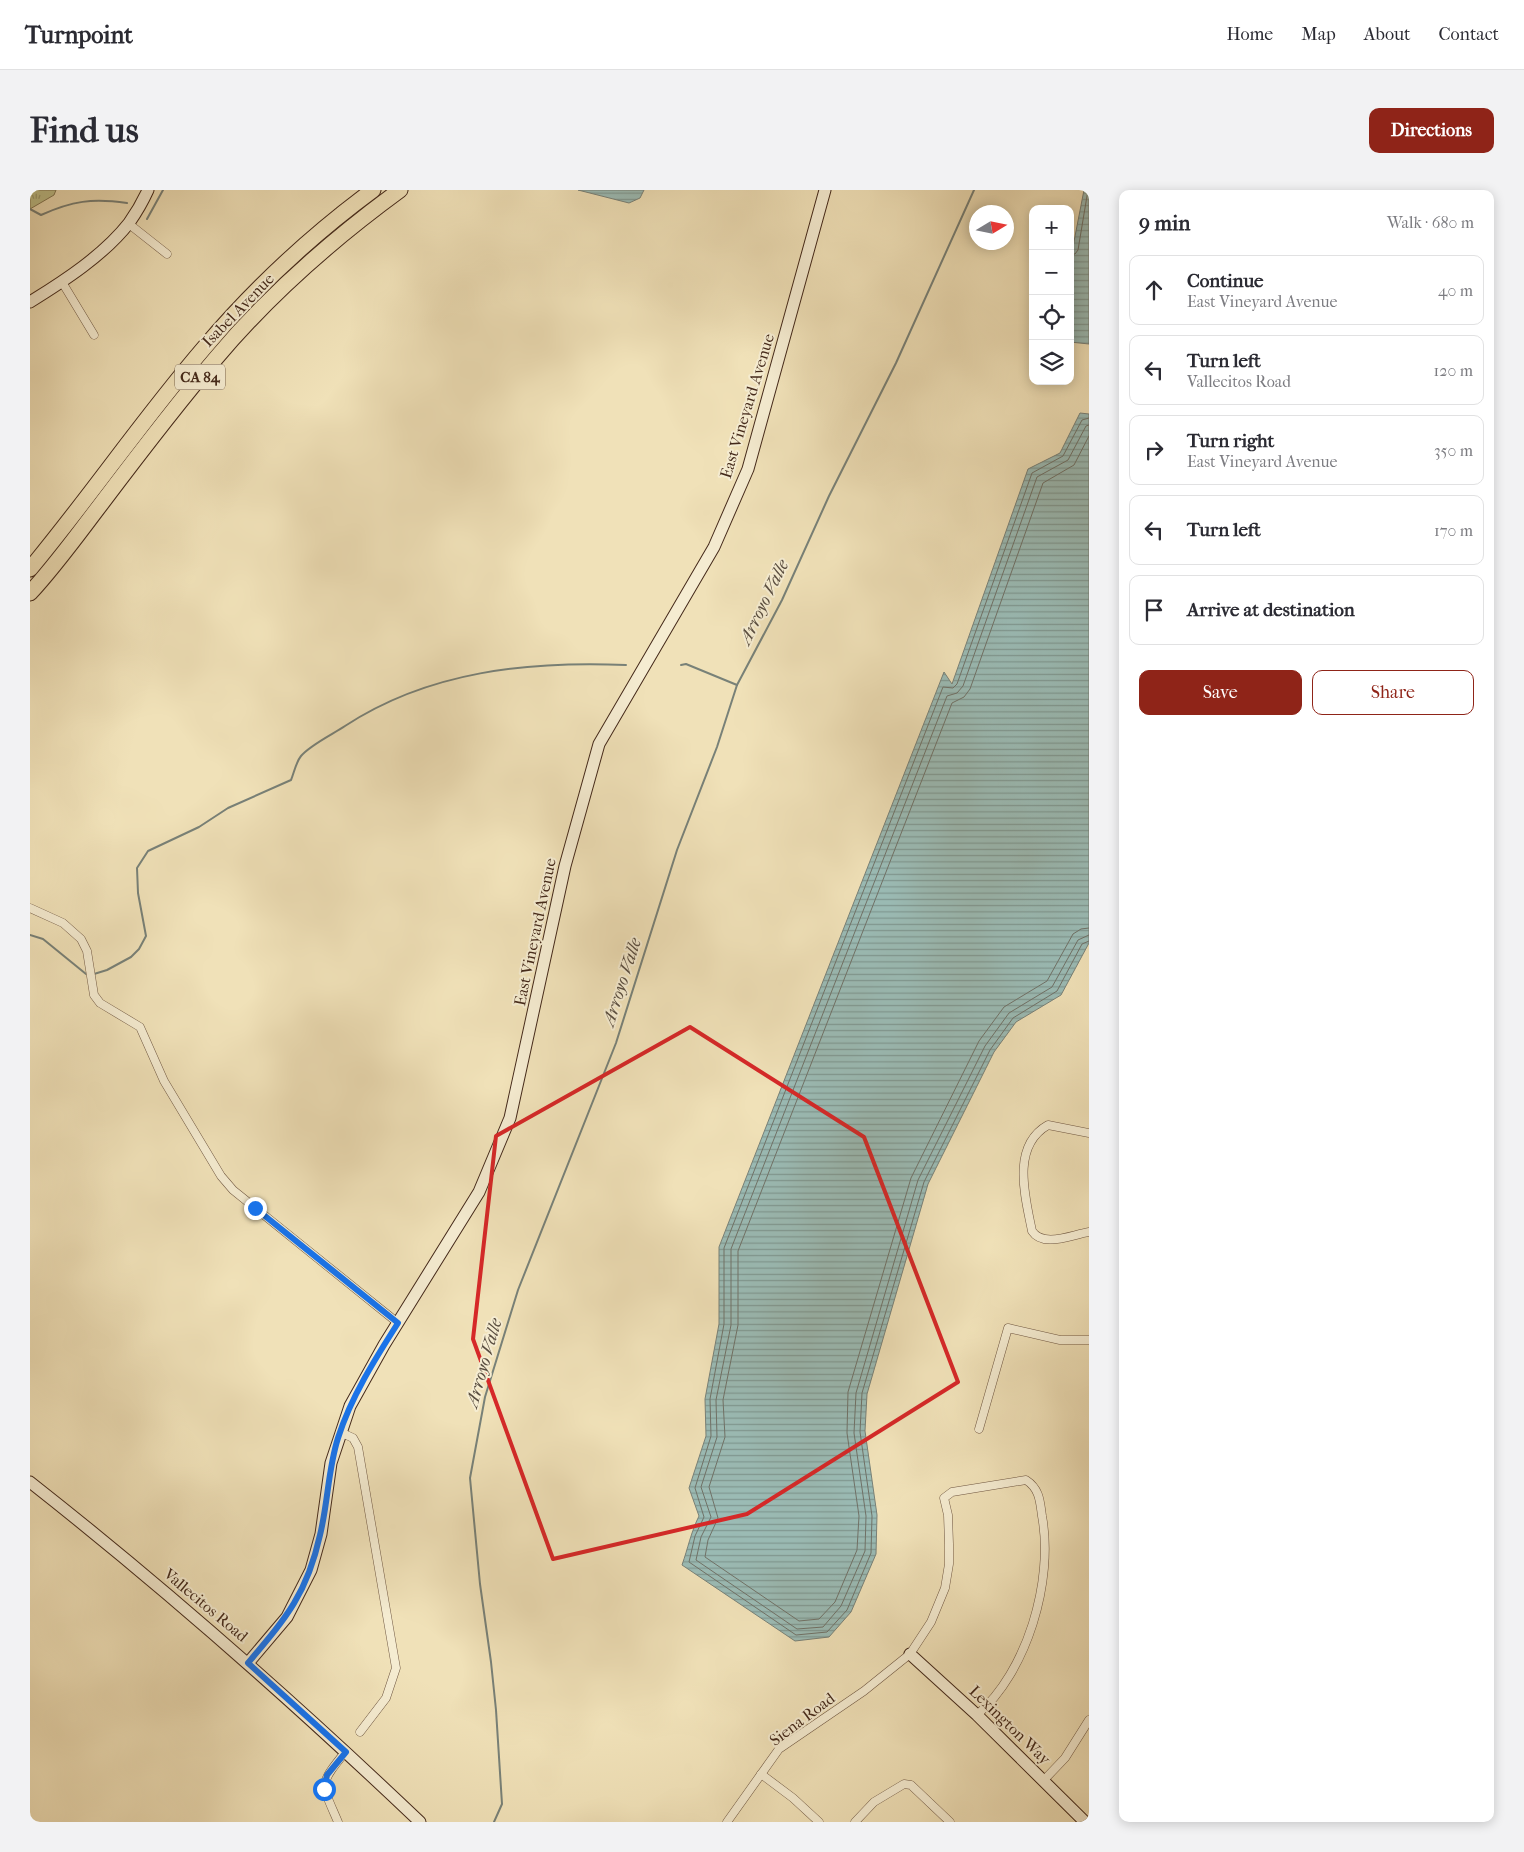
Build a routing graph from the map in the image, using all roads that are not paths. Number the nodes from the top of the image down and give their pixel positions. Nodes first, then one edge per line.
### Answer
1 (148, 190) edge
2 (373, 190) edge
3 (400, 190) edge
4 (825, 190) edge
5 (129, 224) junction
6 (167, 254) dead end
7 (62, 282) junction
8 (30, 302) edge
9 (94, 335) dead end
10 (30, 569) edge
11 (30, 593) edge
12 (30, 908) edge
13 (1089, 1133) edge
14 (1089, 1232) edge
15 (398, 1323) junction
16 (1089, 1340) edge
17 (979, 1429) dead end
18 (340, 1432) junction
19 (30, 1482) edge
20 (910, 1654) junction
21 (248, 1663) junction
22 (977, 1715) junction
23 (1089, 1720) edge
24 (360, 1732) dead end
25 (346, 1752) junction
26 (761, 1774) junction
27 (1044, 1780) junction
28 (338, 1822) edge
29 (420, 1822) edge
30 (727, 1822) edge
31 (819, 1822) edge
32 (855, 1822) edge
33 (950, 1822) edge
34 (1085, 1822) edge

1 - 5 street
2 - 10 highway, Isabel Avenue / CA 84
3 - 11 highway, Isabel Avenue / CA 84
4 - 15 street, East Vineyard Avenue
5 - 6 street
5 - 7 street
7 - 8 street
7 - 9 street
12 - 15 street
13 - 14 street
15 - 18 street, East Vineyard Avenue
16 - 17 street
18 - 21 street, East Vineyard Avenue
18 - 24 street
19 - 21 street, Vallecitos Road
20 - 22 street, Lexington Way
20 - 22 street, Siena Road
20 - 26 street, Siena Road
21 - 25 street, Vallecitos Road
22 - 27 street, Lexington Way
23 - 27 street
25 - 28 street
25 - 29 street, Vallecitos Road
26 - 30 street, Siena Road
26 - 31 street
27 - 34 street, Lexington Way
32 - 33 street

